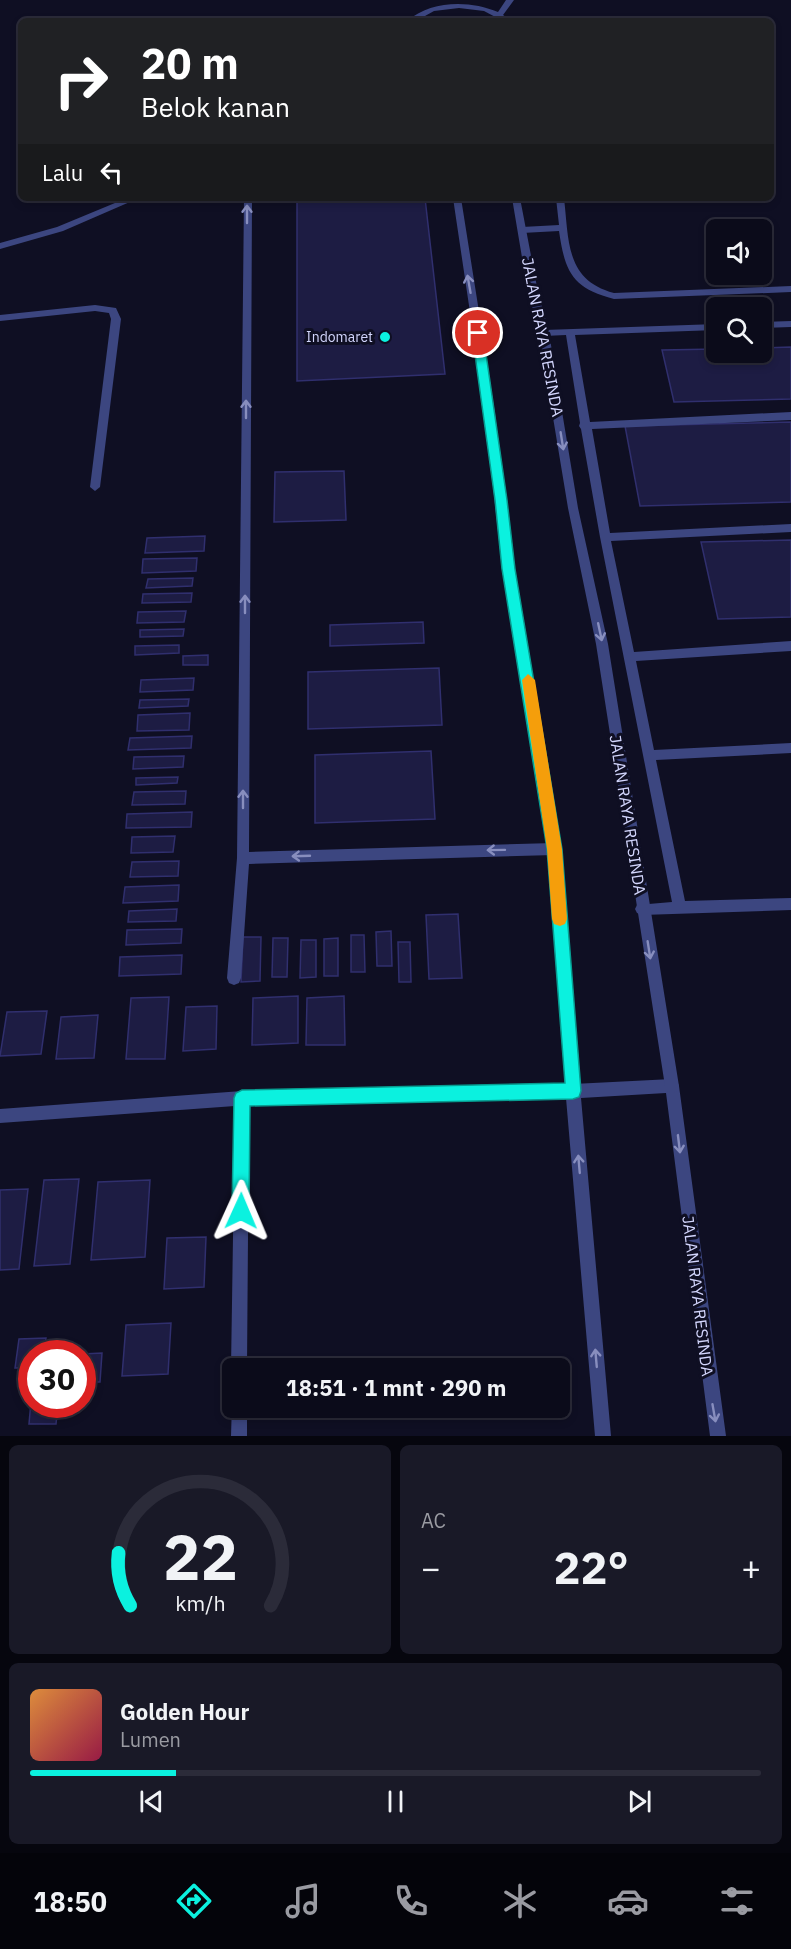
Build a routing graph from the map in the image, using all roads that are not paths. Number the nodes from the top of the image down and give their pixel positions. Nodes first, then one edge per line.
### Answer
1 (510, 0) edge
2 (446, 3) edge
3 (500, 14) junction
4 (416, 18) edge
5 (505, 18) edge
6 (128, 201) edge
7 (248, 201) edge
8 (457, 201) edge
9 (517, 201) edge
10 (560, 201) edge
11 (564, 228) junction
12 (522, 230) junction
13 (0, 246) edge
14 (791, 289) edge
15 (0, 318) edge
16 (791, 324) edge
17 (772, 325) edge
18 (706, 327) edge
19 (544, 333) junction
20 (570, 333) junction
21 (791, 416) edge
22 (584, 426) junction
23 (95, 487) dead end
24 (791, 528) edge
25 (606, 537) junction
26 (791, 646) edge
27 (630, 657) junction
28 (791, 748) edge
29 (651, 755) junction
30 (554, 849) junction
31 (243, 858) junction
32 (791, 904) edge
33 (681, 908) junction
34 (642, 909) junction
35 (234, 978) dead end
36 (672, 1086) junction
37 (573, 1091) junction
38 (242, 1098) junction
39 (0, 1116) edge
40 (239, 1358) edge
41 (239, 1418) edge
42 (238, 1436) edge
43 (603, 1436) edge
44 (718, 1436) edge

1 - 3 street
2 - 3 street
2 - 4 street
3 - 5 street
6 - 13 street
31 -> 7 street
30 -> 8 street
9 - 12 street, JALAN RAYA RESINDA
10 - 11 street
11 - 12 street
11 - 14 street
12 - 19 street, JALAN RAYA RESINDA
15 - 23 street
16 - 17 street
18 - 20 street
19 - 20 street
19 -> 34 street, JALAN RAYA RESINDA
20 - 22 street
21 - 22 street
22 - 25 street
24 - 25 street
25 - 27 street
26 - 27 street
27 - 29 street
28 - 29 street
29 - 33 street
30 -> 31 street
30 - 37 street
31 - 35 street
32 - 33 street
33 - 34 street
34 -> 36 street, JALAN RAYA RESINDA
36 - 37 street
36 -> 44 street, JALAN RAYA RESINDA
37 - 38 street
43 -> 37 street
38 - 39 street
38 - 40 street
41 - 42 street

